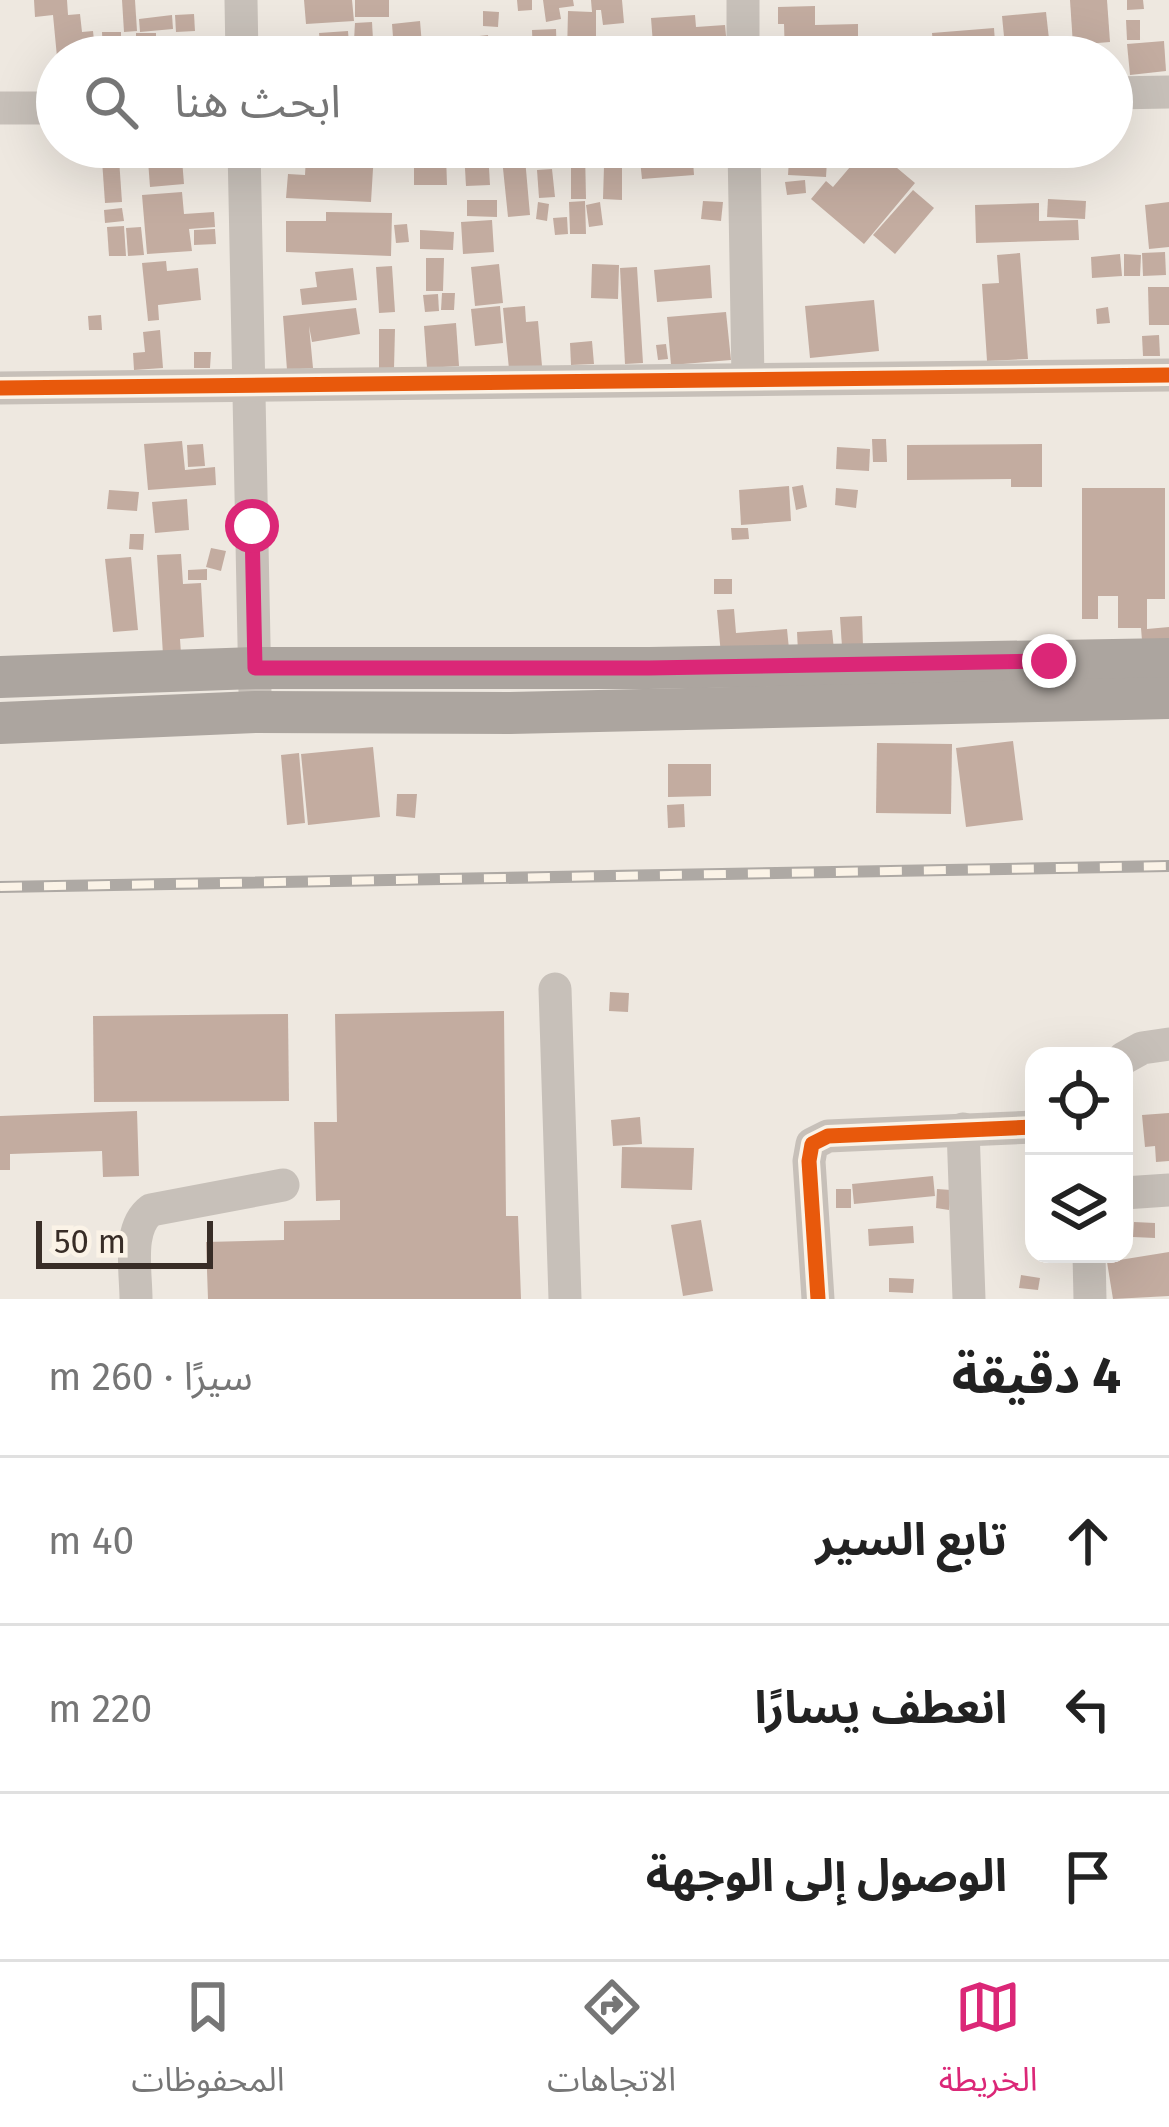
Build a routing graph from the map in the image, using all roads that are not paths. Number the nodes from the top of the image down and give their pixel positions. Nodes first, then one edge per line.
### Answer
1 (241, 0) edge
2 (742, 0) edge
3 (242, 36) edge
4 (743, 36) edge
5 (1169, 92) edge
6 (1133, 93) edge
7 (36, 107) edge
8 (0, 108) edge
9 (245, 168) edge
10 (744, 168) edge
11 (1169, 375) edge
12 (748, 379) junction
13 (251, 385) junction
14 (0, 388) edge
15 (1169, 658) edge
16 (255, 668) junction
17 (0, 677) edge
18 (1169, 698) edge
19 (255, 712) junction
20 (0, 723) edge
21 (555, 989) dead end
22 (1169, 1044) edge
23 (1133, 1053) edge
24 (1025, 1127) edge
25 (963, 1129) junction
26 (283, 1185) dead end
27 (1169, 1190) edge
28 (1133, 1192) edge
29 (1089, 1263) edge
30 (136, 1299) edge
31 (565, 1299) edge
32 (818, 1299) edge
33 (969, 1299) edge
34 (1090, 1299) edge

1 - 3 street
2 - 4 street
5 - 6 street
7 - 8 street
9 - 13 street
10 - 12 street
11 - 12 street
12 - 13 street
13 - 14 street
13 - 16 street
15 - 16 main road
16 - 17 main road
16 - 19 street
18 - 19 main road
19 - 20 main road
21 - 31 street
22 - 23 street
24 - 25 street
25 - 32 street
25 - 33 street
26 - 30 street
27 - 28 street
29 - 34 street

